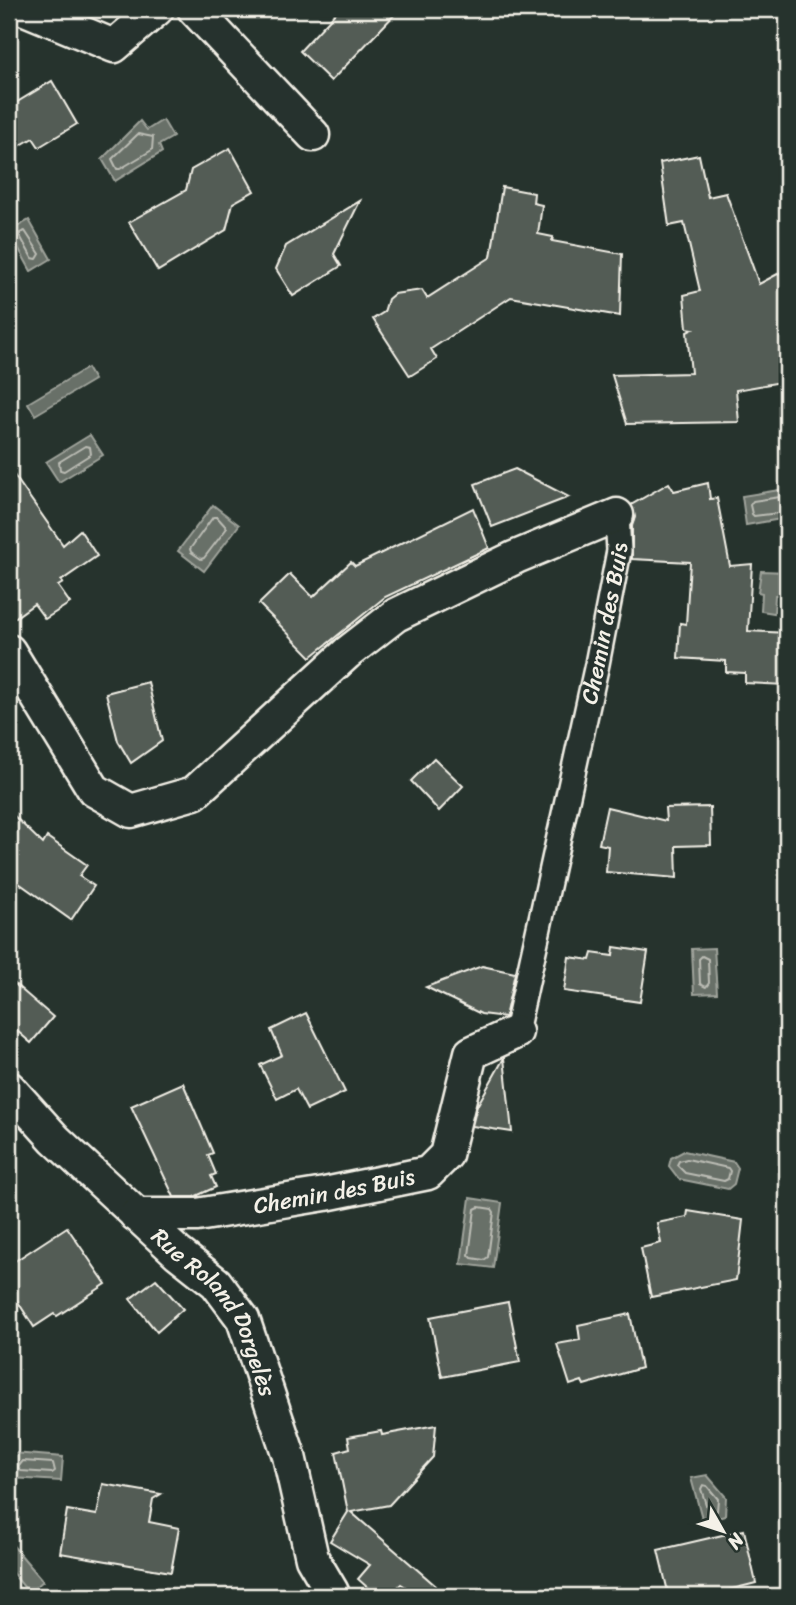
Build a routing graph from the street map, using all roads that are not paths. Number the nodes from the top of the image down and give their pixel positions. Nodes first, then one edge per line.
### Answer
1 (25, 9) edge
2 (158, 9) edge
3 (194, 9) edge
4 (313, 135) dead end
5 (617, 515) joint
6 (9, 652) edge
7 (516, 1032) joint
8 (9, 1088) edge
9 (136, 1215) junction
10 (332, 1592) dead end

1 - 2 street
3 - 4 street
5 - 6 street, Chemin des Buis
5 - 7 street, Chemin des Buis
7 - 9 street, Chemin des Buis
8 - 9 street, Rue Roland Dorgelès
9 - 10 street, Rue Roland Dorgelès

